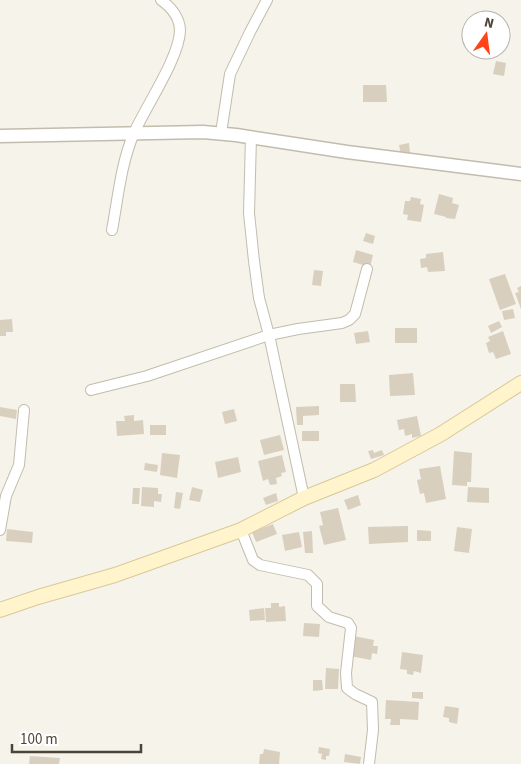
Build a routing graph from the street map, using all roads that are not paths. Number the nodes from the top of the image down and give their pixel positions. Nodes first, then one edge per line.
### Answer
1 (161, 0) edge
2 (267, 0) edge
3 (221, 133) junction
4 (134, 134) junction
5 (0, 136) edge
6 (251, 137) junction
7 (521, 174) edge
8 (112, 230) dead end
9 (367, 269) dead end
10 (269, 336) junction
11 (521, 383) edge
12 (91, 390) dead end
13 (24, 410) dead end
14 (3, 495) edge
15 (304, 498) junction
16 (0, 530) edge
17 (241, 530) junction
18 (0, 610) edge
19 (369, 764) edge

1 - 4 street
2 - 3 street
3 - 4 street
3 - 6 street
4 - 5 street
4 - 8 street
6 - 7 street
6 - 10 street
9 - 10 street
10 - 12 street
10 - 15 street
11 - 15 main road
13 - 14 street
14 - 16 street
15 - 17 main road
17 - 18 main road
17 - 19 street

